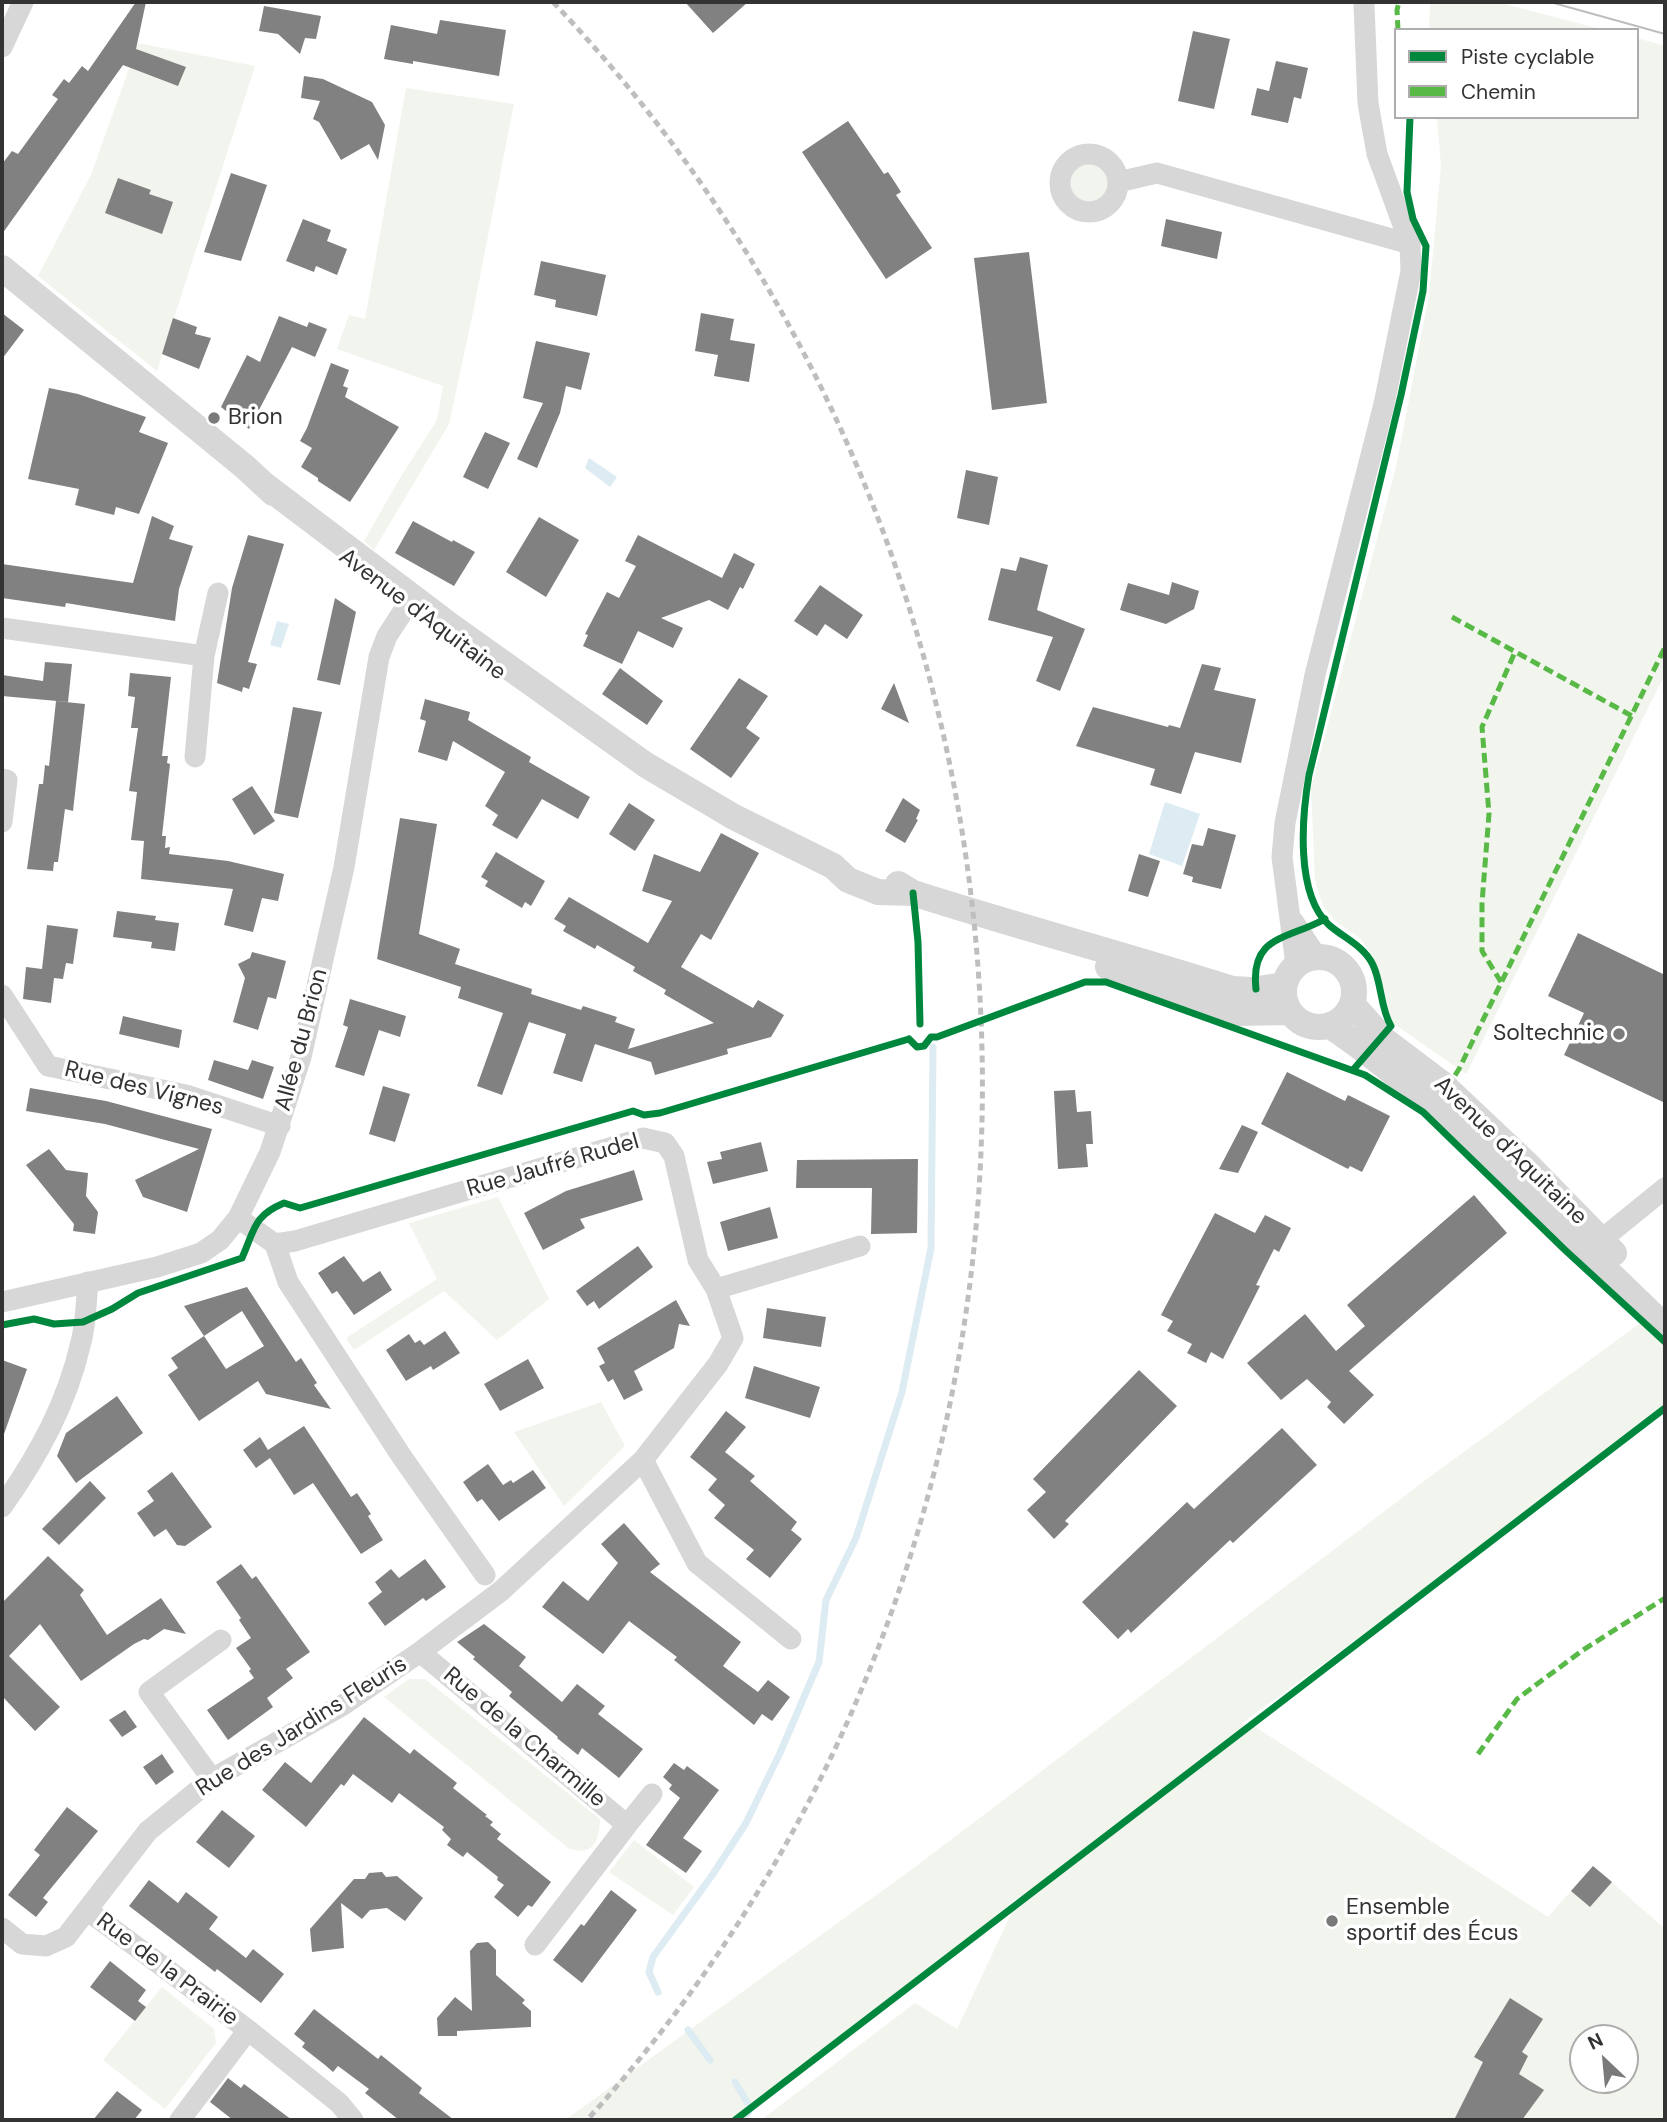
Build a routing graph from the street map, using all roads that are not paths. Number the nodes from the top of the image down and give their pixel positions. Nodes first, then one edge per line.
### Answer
1 (23, 2) edge
2 (1364, 5) dead end
3 (2, 47) edge
4 (1118, 182) dead end
5 (1410, 244) junction
6 (2, 268) edge
7 (218, 593) dead end
8 (410, 603) junction
9 (2, 628) edge
10 (204, 656) junction
11 (195, 757) dead end
12 (2, 779) edge
13 (2, 822) edge
14 (1018, 926) junction
15 (1299, 969) junction
16 (2, 995) edge
17 (1352, 1004) junction
18 (1290, 1012) junction
19 (1330, 1026) junction
20 (280, 1126) junction
21 (1665, 1188) edge
22 (238, 1218) junction
23 (1588, 1240) junction
24 (275, 1244) junction
25 (860, 1246) dead end
26 (89, 1282) junction
27 (716, 1289) junction
28 (2, 1302) edge
29 (1665, 1303) edge
30 (1665, 1327) edge
31 (643, 1460) junction
32 (2, 1507) edge
33 (485, 1575) dead end
34 (791, 1639) dead end
35 (221, 1640) dead end
36 (420, 1652) junction
37 (212, 1779) junction
38 (652, 1794) dead end
39 (627, 1825) junction
40 (87, 1910) junction
41 (2, 1928) edge
42 (535, 1945) dead end
43 (248, 2031) junction
44 (180, 2120) edge
45 (353, 2120) edge

1 - 3 street
2 - 5 street
4 - 5 street
5 - 15 street
6 - 8 street, Avenue d'Aquitaine
7 - 10 street
8 - 14 street, Avenue d'Aquitaine
8 - 20 street, Allée du Brion
9 - 10 street
10 - 11 street
12 - 13 street
14 - 15 street, Avenue d'Aquitaine
14 - 18 street, Avenue d'Aquitaine
15 - 17 street
15 - 18 street
16 - 20 street, Rue des Vignes
17 - 19 street
17 - 23 street, Avenue d'Aquitaine
18 - 19 street
19 - 23 street, Avenue d'Aquitaine
20 - 22 street, Allée du Brion
21 - 23 street
22 - 24 street
22 - 26 street, Allée du Brion
23 - 29 street, Avenue d'Aquitaine
23 - 30 street, Avenue d'Aquitaine
24 - 27 street, Rue Jaufré Rudel
24 - 33 street
25 - 27 street
26 - 28 street, Allée du Brion
26 - 32 street
27 - 31 street, Rue Jaufré Rudel
31 - 34 street
31 - 36 street, Rue des Jardins Fleuris
35 - 37 street
36 - 37 street, Rue des Jardins Fleuris
36 - 39 street, Rue de la Charmille
37 - 40 street, Rue des Jardins Fleuris
38 - 39 street, Rue de la Charmille
39 - 42 street, Rue de la Charmille
40 - 41 street, Rue des Jardins Fleuris
40 - 43 street, Rue de la Prairie
43 - 44 street, Rue de la Prairie
43 - 45 street, Rue de la Prairie

